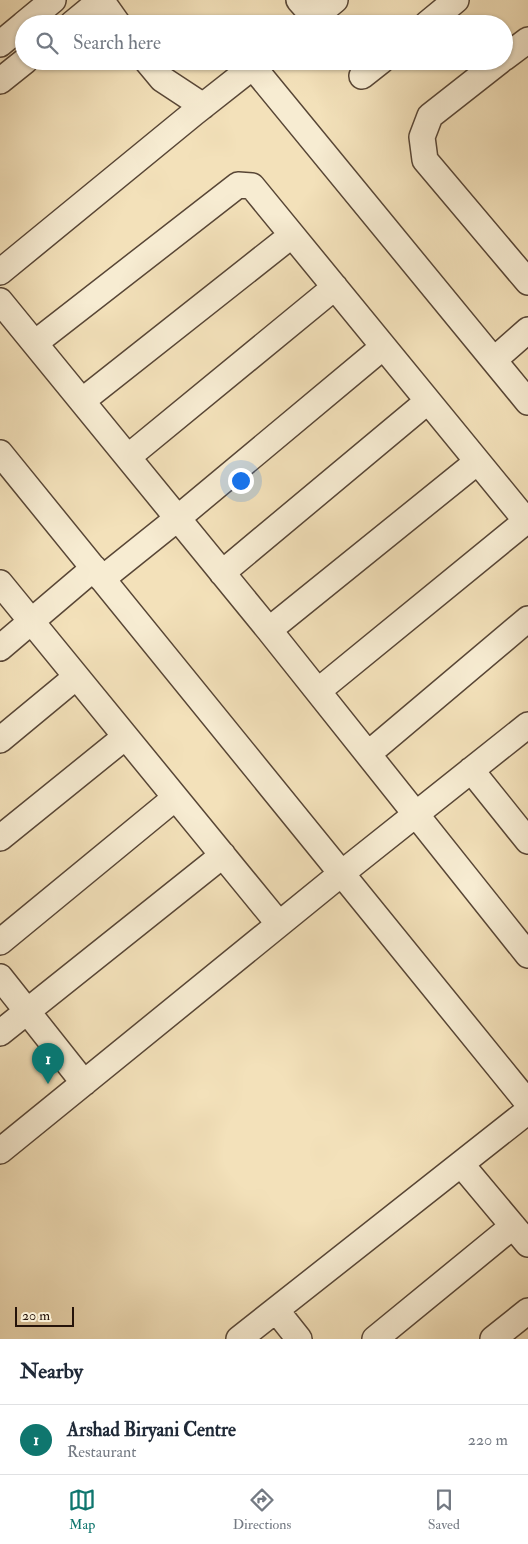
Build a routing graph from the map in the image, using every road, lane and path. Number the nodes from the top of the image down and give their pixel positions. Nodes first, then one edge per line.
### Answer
1 (53, 0) edge
2 (101, 0) edge
3 (334, 0) edge
4 (456, 0) edge
5 (306, 13) edge
6 (35, 15) edge
7 (83, 15) edge
8 (112, 15) edge
9 (438, 15) edge
10 (15, 32) edge
11 (528, 40) edge
12 (0, 44) edge
13 (513, 51) edge
14 (15, 69) edge
15 (155, 70) edge
16 (248, 70) edge
17 (261, 70) edge
18 (489, 70) edge
19 (0, 81) edge
20 (203, 106) junction
21 (292, 235) junction
22 (0, 272) edge
23 (528, 282) edge
24 (335, 287) junction
25 (0, 301) edge
26 (528, 330) edge
27 (35, 343) junction
28 (383, 346) junction
29 (494, 360) junction
30 (82, 401) junction
31 (428, 401) junction
32 (528, 402) edge
33 (0, 453) edge
34 (128, 457) junction
35 (477, 462) junction
36 (178, 518) junction
37 (527, 522) edge
38 (222, 573) junction
39 (98, 574) junction
40 (0, 584) edge
41 (528, 619) edge
42 (31, 622) junction
43 (269, 630) junction
44 (0, 648) edge
45 (76, 677) junction
46 (318, 691) junction
47 (528, 725) edge
48 (126, 737) junction
49 (0, 740) edge
50 (368, 754) junction
51 (471, 770) junction
52 (175, 798) junction
53 (415, 815) junction
54 (0, 838) edge
55 (528, 841) edge
56 (223, 855) junction
57 (342, 873) junction
58 (279, 924) junction
59 (0, 942) edge
60 (528, 954) edge
61 (0, 977) edge
62 (27, 1011) junction
63 (0, 1033) edge
64 (84, 1083) junction
65 (528, 1103) edge
66 (528, 1111) edge
67 (0, 1151) edge
68 (462, 1164) junction
69 (521, 1235) edge
70 (276, 1310) junction
71 (528, 1311) edge
72 (239, 1339) edge
73 (299, 1339) edge
74 (376, 1339) edge
75 (493, 1339) edge

1 - 6 street
2 - 7 street
2 - 8 street
3 - 5 street
4 - 9 street
10 - 12 street
11 - 13 street
14 - 19 street
15 - 20 street
16 - 20 street
17 - 29 street
18 - 23 street
20 - 22 street
21 - 24 street
21 - 27 street
21 - 30 street
24 - 28 street
24 - 34 street
25 - 27 street
26 - 29 street
27 - 30 street
28 - 31 street
28 - 36 street
29 - 32 street
30 - 34 street
31 - 35 street
31 - 38 street
33 - 39 street
34 - 36 street
35 - 37 street
35 - 43 street
36 - 38 street
36 - 39 street
37 - 46 street
38 - 43 street
39 - 42 street
39 - 57 street
40 - 42 street
41 - 50 street
42 - 44 street
42 - 45 street
43 - 46 street
45 - 48 street
45 - 49 street
46 - 50 street
47 - 51 street
48 - 52 street
48 - 54 street
50 - 53 street
51 - 53 street
51 - 55 street
52 - 56 street
52 - 59 street
53 - 57 street
53 - 60 street
56 - 58 street
56 - 62 street
57 - 58 street
57 - 65 street
58 - 64 street
61 - 62 street
62 - 63 street
62 - 64 street
64 - 67 street
66 - 68 street
68 - 69 street
68 - 70 street
69 - 74 street
70 - 72 street
70 - 73 street
71 - 75 street

